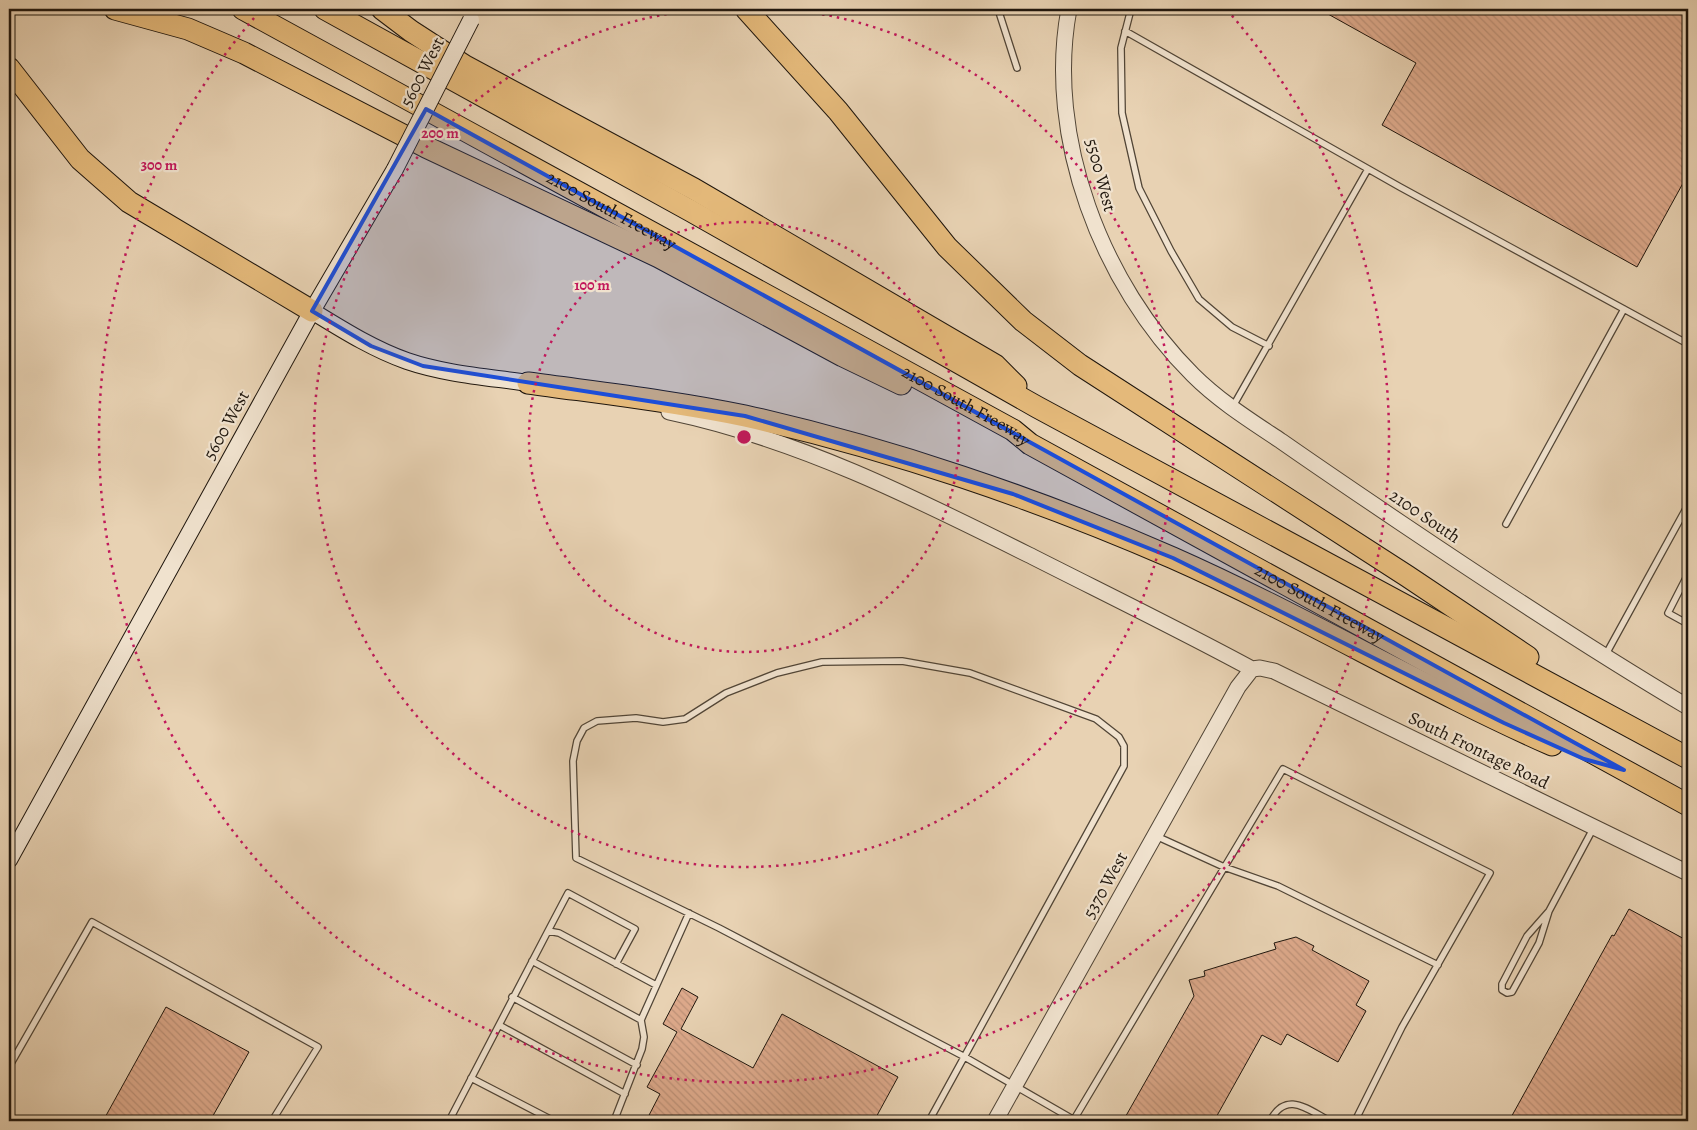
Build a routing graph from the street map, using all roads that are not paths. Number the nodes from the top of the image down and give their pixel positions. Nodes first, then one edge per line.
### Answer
1 (115, 9) edge
2 (242, 9) edge
3 (325, 9) edge
4 (382, 9) edge
5 (746, 9) edge
6 (998, 9) edge
7 (1070, 9) edge
8 (1131, 9) edge
9 (474, 14) edge
10 (1125, 32) junction
11 (9, 68) edge
12 (1017, 68) dead end
13 (1368, 169) junction
14 (1624, 309) junction
15 (312, 311) junction
16 (1157, 334) joint
17 (1688, 344) edge
18 (1269, 346) junction
19 (528, 382) junction
20 (1037, 407) junction
21 (1232, 408) junction
22 (1030, 444) junction
23 (1688, 505) edge
24 (1506, 524) dead end
25 (1688, 574) edge
26 (1688, 624) edge
27 (1604, 658) junction
28 (1252, 669) junction
29 (1688, 707) edge
30 (1650, 737) junction
31 (1688, 758) edge
32 (1624, 770) junction
33 (1688, 806) edge
34 (1594, 827) junction
35 (1154, 835) junction
36 (9, 860) edge
37 (1224, 867) junction
38 (1688, 874) edge
39 (1549, 911) junction
40 (689, 914) junction
41 (548, 931) junction
42 (532, 961) junction
43 (616, 964) junction
44 (1438, 965) junction
45 (656, 985) junction
46 (512, 996) junction
47 (640, 1020) junction
48 (499, 1025) junction
49 (963, 1056) junction
50 (637, 1065) junction
51 (9, 1067) edge
52 (472, 1078) junction
53 (1014, 1087) junction
54 (625, 1094) junction
55 (272, 1121) edge
56 (449, 1121) edge
57 (554, 1121) edge
58 (614, 1121) edge
59 (929, 1121) edge
60 (995, 1121) edge
61 (1074, 1121) edge
62 (1270, 1121) edge
63 (1330, 1121) edge
64 (1355, 1121) edge

1 - 22 highway
2 - 22 highway, 2100 South Freeway
3 - 20 highway, 2100 South Freeway
4 - 20 highway
5 - 30 highway
6 - 12 lane
7 - 16 street, 5500 West
8 - 10 lane
9 - 15 main road, 5600 West, bridge
10 - 13 lane
10 - 18 lane
11 - 15 highway
13 - 14 lane
13 - 18 lane
14 - 17 lane
14 - 24 lane
15 - 19 main road
15 - 36 main road, 5600 West
16 - 21 street, 2100 South
18 - 21 lane
19 - 28 street
19 - 32 highway
20 - 30 highway, 2100 South Freeway
21 - 27 street, 2100 South
22 - 32 highway, 2100 South Freeway
23 - 27 lane
25 - 26 lane
27 - 29 street, 2100 South
28 - 34 street, South Frontage Road
28 - 35 street, 5370 West
30 - 31 highway, 2100 South Freeway
32 - 33 highway, 2100 South Freeway
34 - 38 street, South Frontage Road
34 - 39 lane
35 - 37 lane
35 - 53 street, 5370 West
37 - 44 lane
37 - 44 lane
37 - 61 lane
39 - 39 lane
40 - 45 lane
40 - 49 lane
40 - 49 lane
41 - 42 lane
41 - 43 lane
41 - 43 lane
42 - 46 lane
42 - 47 lane
43 - 45 lane
44 - 64 lane
45 - 47 lane
46 - 48 lane
46 - 50 lane
47 - 50 lane
48 - 52 lane
48 - 54 lane
49 - 53 lane
49 - 59 lane
50 - 54 lane
51 - 55 lane
52 - 56 lane
52 - 57 lane
53 - 60 street, 5370 West
53 - 61 lane
54 - 58 lane
62 - 63 lane

